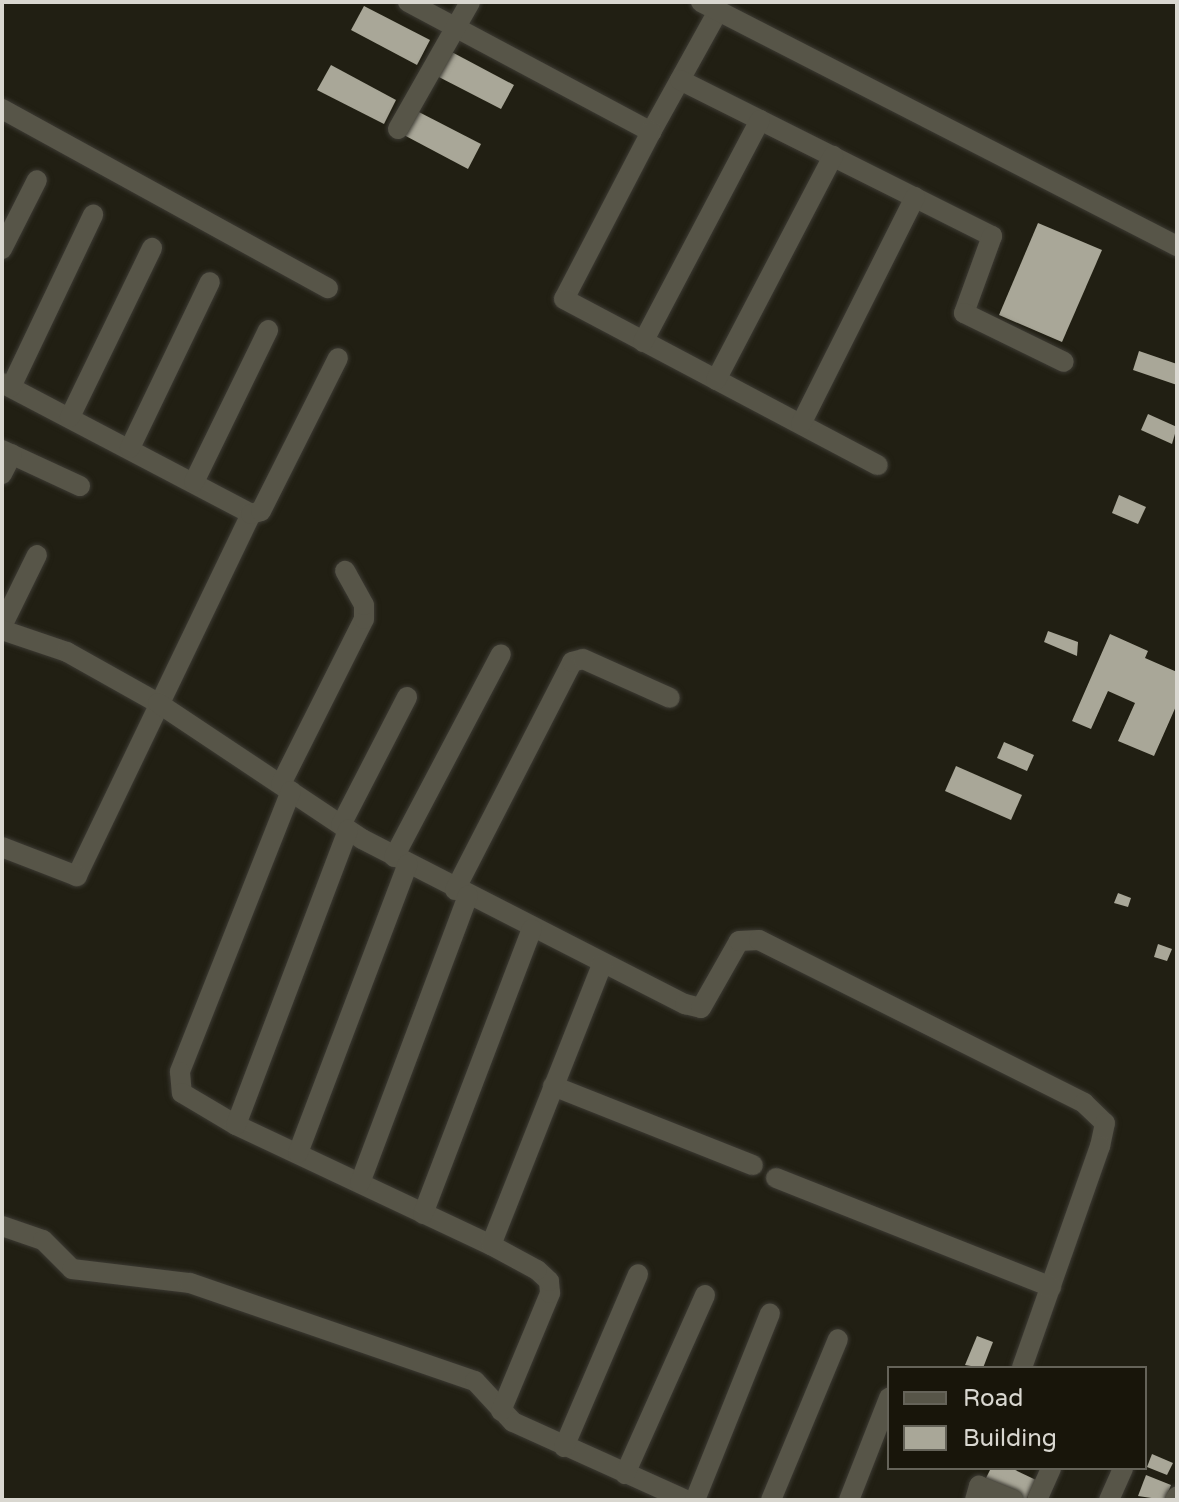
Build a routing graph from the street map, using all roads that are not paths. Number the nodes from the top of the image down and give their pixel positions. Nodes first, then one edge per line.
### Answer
1 (408, 2) edge
2 (470, 2) edge
3 (709, 6) edge
4 (454, 27) junction
5 (680, 80) junction
6 (2, 109) edge
7 (760, 120) junction
8 (398, 129) dead end
9 (651, 132) junction
10 (833, 156) junction
11 (37, 180) dead end
12 (915, 197) junction
13 (93, 215) dead end
14 (1177, 246) edge
15 (152, 248) dead end
16 (2, 249) edge
17 (210, 282) dead end
18 (328, 288) dead end
19 (268, 330) dead end
20 (643, 342) junction
21 (338, 358) dead end
22 (1064, 362) dead end
23 (716, 380) junction
24 (6, 385) edge
25 (70, 417) junction
26 (801, 424) junction
27 (130, 448) junction
28 (7, 452) edge
29 (878, 465) dead end
30 (2, 474) edge
31 (194, 482) junction
32 (80, 486) dead end
33 (251, 514) junction
34 (37, 555) dead end
35 (345, 571) dead end
36 (2, 628) edge
37 (501, 654) dead end
38 (407, 697) dead end
39 (670, 698) dead end
40 (158, 703) junction
41 (286, 787) junction
42 (344, 827) junction
43 (2, 847) edge
44 (401, 860) junction
45 (462, 893) junction
46 (532, 929) junction
47 (602, 965) junction
48 (553, 1086) junction
49 (236, 1125) junction
50 (298, 1153) junction
51 (753, 1165) dead end
52 (776, 1178) dead end
53 (360, 1183) junction
54 (423, 1214) junction
55 (2, 1226) edge
56 (491, 1245) junction
57 (638, 1274) dead end
58 (1051, 1287) junction
59 (705, 1295) dead end
60 (770, 1313) dead end
61 (838, 1339) dead end
62 (1023, 1366) edge
63 (887, 1403) edge
64 (501, 1411) junction
65 (564, 1447) junction
66 (1050, 1470) edge
67 (1122, 1470) edge
68 (625, 1474) junction
69 (980, 1485) edge
70 (686, 1500) edge
71 (695, 1500) edge
72 (771, 1500) edge
73 (849, 1500) edge
74 (1013, 1500) edge
75 (1037, 1500) edge
76 (1109, 1500) edge

1 - 4 street
2 - 4 street
3 - 5 street
3 - 14 street
4 - 8 street
4 - 9 street
5 - 7 street
5 - 9 street
6 - 18 street
7 - 10 street
7 - 20 street
9 - 20 street
10 - 12 street
10 - 23 street
11 - 16 street
12 - 22 street
12 - 26 street
13 - 24 street
15 - 25 street
17 - 27 street
19 - 31 street
20 - 23 street
21 - 33 street
23 - 26 street
24 - 25 street
25 - 27 street
26 - 29 street
27 - 31 street
28 - 30 street
28 - 32 street
31 - 33 street
33 - 40 street
34 - 36 street
35 - 41 street
36 - 40 street
37 - 44 street
38 - 42 street
39 - 45 street
40 - 41 street
40 - 43 street
41 - 42 street
41 - 49 street
42 - 44 street
42 - 49 street
44 - 45 street
44 - 50 street
45 - 46 street
45 - 53 street
46 - 47 street
46 - 54 street
47 - 48 street
47 - 58 street
48 - 51 street
48 - 56 street
49 - 50 street
50 - 53 street
52 - 58 street
53 - 54 street
54 - 56 street
55 - 64 street
56 - 64 street
57 - 65 street
58 - 62 street
59 - 68 street
60 - 71 street
61 - 72 street
63 - 73 street
64 - 65 street
65 - 68 street
66 - 75 street
67 - 76 street
68 - 70 street
69 - 74 street

